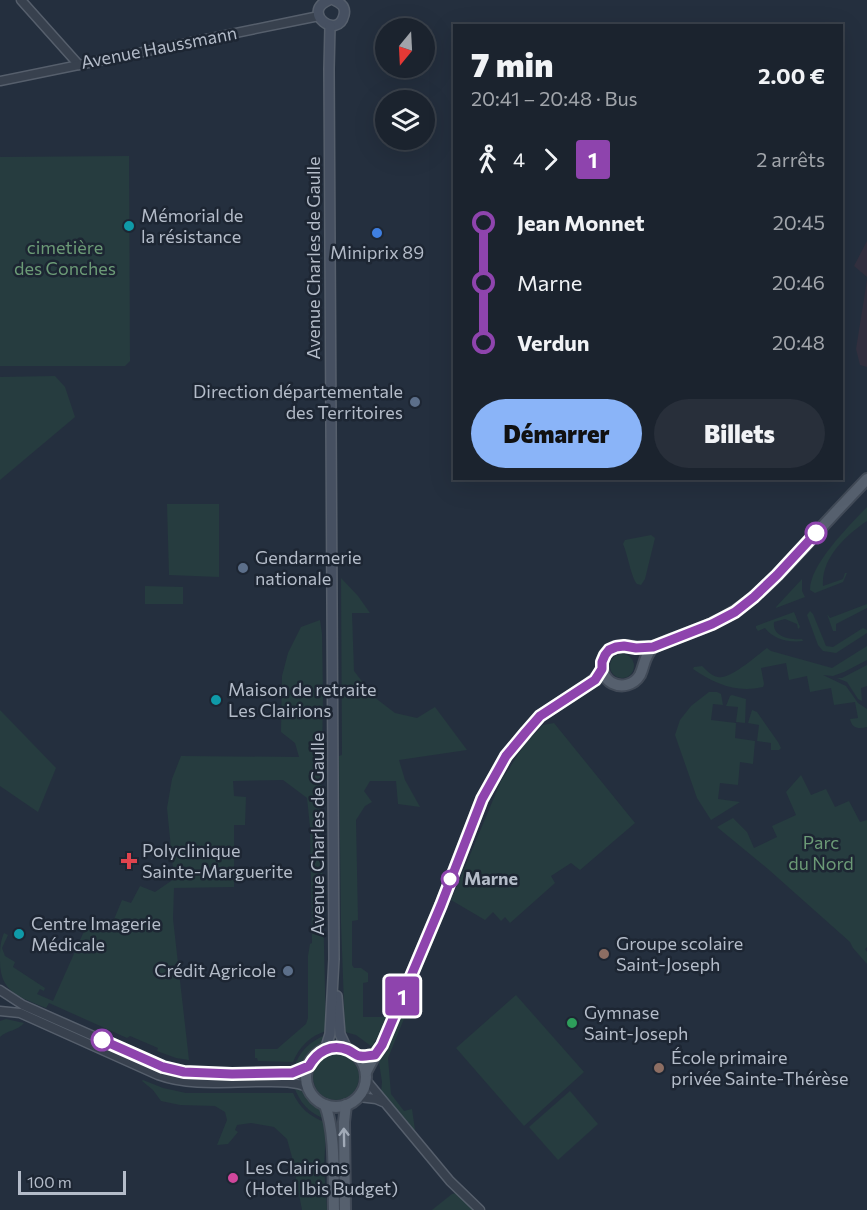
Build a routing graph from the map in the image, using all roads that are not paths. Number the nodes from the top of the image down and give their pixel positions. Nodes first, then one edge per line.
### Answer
1 (21, 0) edge
2 (329, 0) edge
3 (339, 1) edge
4 (319, 16) junction
5 (330, 26) junction
6 (79, 65) junction
7 (0, 81) edge
8 (867, 479) edge
9 (630, 647) junction
10 (653, 647) junction
11 (642, 665) junction
12 (602, 669) junction
13 (609, 681) junction
14 (589, 684) junction
15 (334, 959) junction
16 (0, 990) edge
17 (0, 1011) edge
18 (347, 1049) junction
19 (325, 1050) junction
20 (375, 1055) junction
21 (358, 1056) junction
22 (309, 1066) junction
23 (366, 1076) junction
24 (308, 1087) junction
25 (359, 1096) junction
26 (383, 1102) junction
27 (325, 1105) junction
28 (346, 1105) junction
29 (333, 1210) edge
30 (345, 1210) edge
31 (480, 1210) edge

1 - 6 street
2 - 4 main road
3 - 5 main road
4 - 5 main road
4 - 6 street, Avenue Haussmann
5 - 15 main road, Avenue Charles de Gaulle
6 - 7 street, Avenue Haussmann
8 - 10 main road
9 - 10 main road
9 - 11 main road
9 - 12 main road
10 - 11 main road
11 - 13 main road
12 - 13 main road
12 - 14 main road
13 - 14 main road
14 - 20 main road
15 - 18 main road, Avenue Charles de Gaulle
15 - 19 main road, Avenue Charles de Gaulle
16 - 22 street
17 - 24 street
18 - 19 main road
18 - 21 main road
19 - 22 main road
20 - 21 main road
20 - 23 main road
21 - 23 main road
22 - 24 main road
23 - 25 main road
23 - 26 street
24 - 27 main road
25 - 26 street
25 - 28 main road
26 - 31 street
27 - 28 main road
27 - 29 main road
30 -> 28 main road

